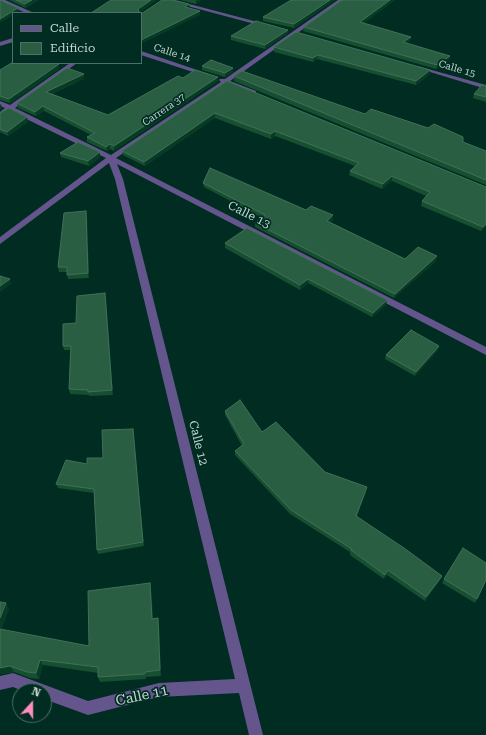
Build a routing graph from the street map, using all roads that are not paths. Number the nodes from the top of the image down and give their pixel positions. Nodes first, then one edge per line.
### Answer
1 (0, 0) edge
2 (168, 0) edge
3 (340, 0) edge
4 (29, 12) edge
5 (272, 27) edge
6 (287, 30) edge
7 (295, 32) junction
8 (302, 35) edge
9 (12, 40) edge
10 (0, 44) edge
11 (142, 53) edge
12 (73, 64) edge
13 (410, 65) edge
14 (226, 81) junction
15 (486, 87) edge
16 (262, 96) edge
17 (0, 103) edge
18 (9, 108) junction
19 (0, 115) edge
20 (111, 158) junction
21 (0, 241) edge
22 (486, 351) edge
23 (0, 683) edge
24 (20, 683) edge
25 (244, 686) junction
26 (52, 695) edge
27 (256, 735) edge

1 - 4 street
2 - 5 street
3 - 7 street, Carrera 37
6 - 7 street
7 - 8 street
7 - 14 street, Carrera 37
9 - 10 street
11 - 14 street, Calle 14
12 - 18 street
13 - 15 street, Calle 15
14 - 16 street, Calle 14
14 - 20 street, Carrera 37
17 - 18 street, Calle 13
18 - 19 street
18 - 20 street, Calle 13
20 - 21 street, Carrera 37
20 - 22 street, Calle 13
20 - 25 street, Calle 12
23 - 24 street, Calle 11
25 - 26 street, Calle 11
25 - 27 street, Calle 12

